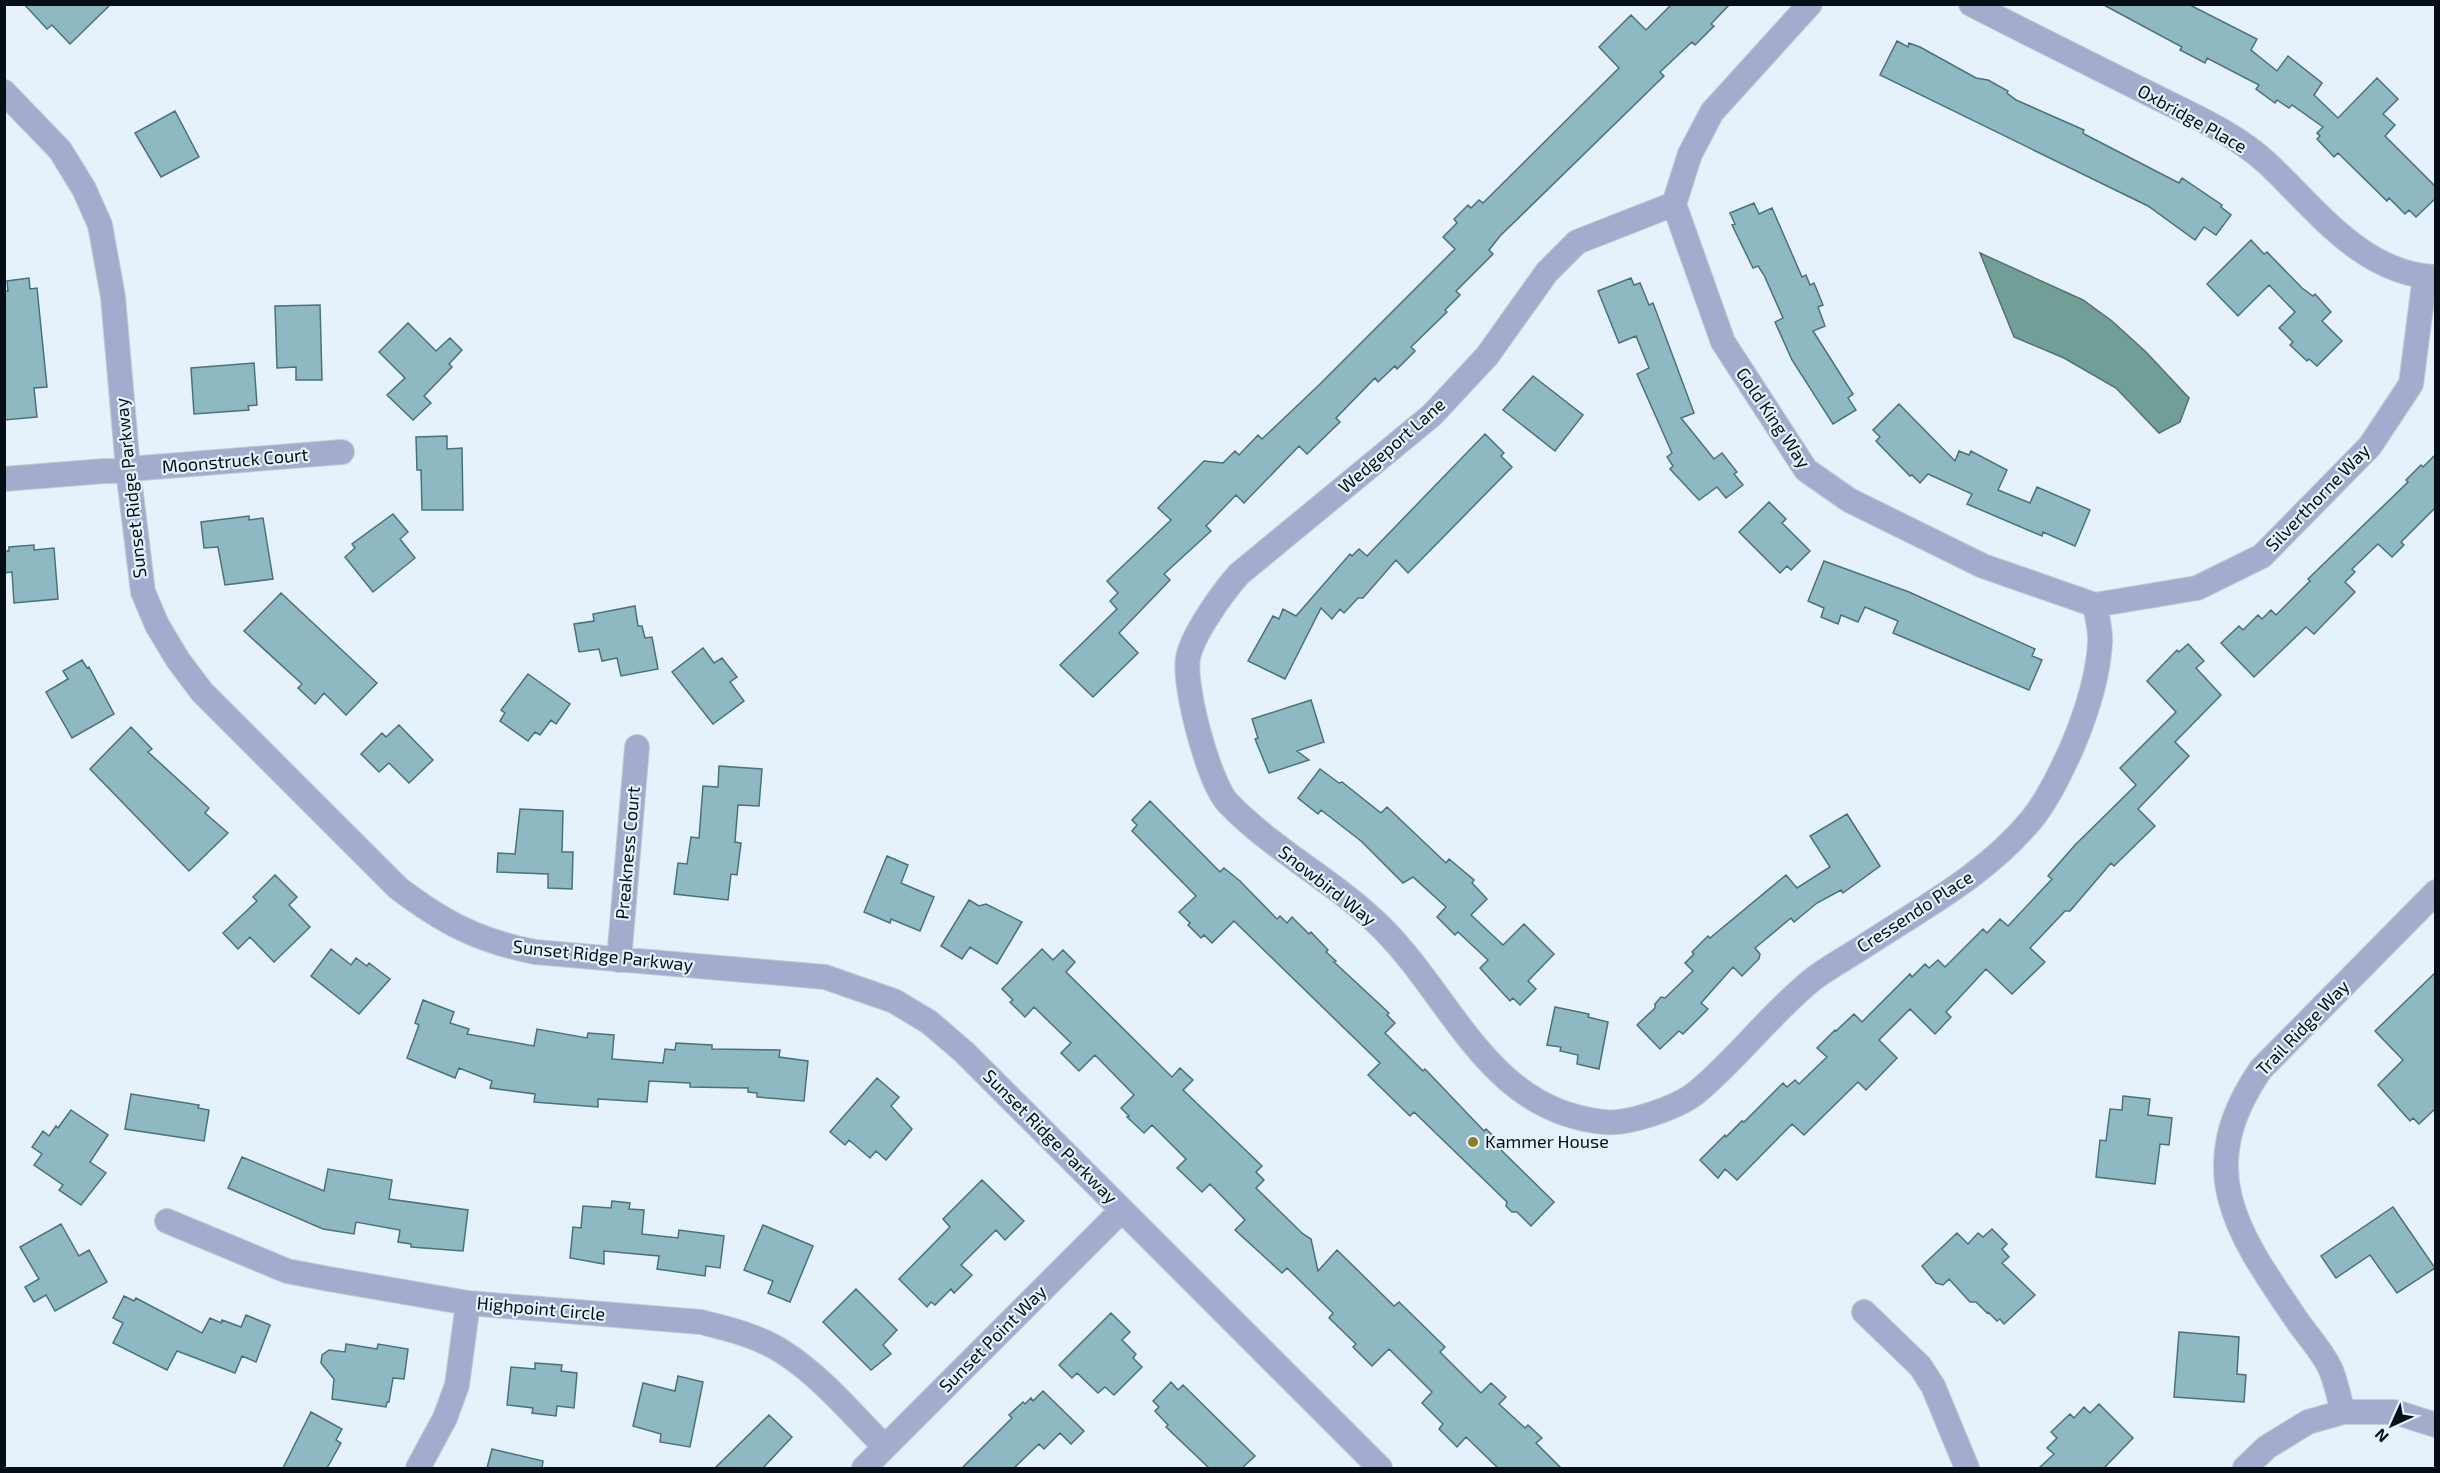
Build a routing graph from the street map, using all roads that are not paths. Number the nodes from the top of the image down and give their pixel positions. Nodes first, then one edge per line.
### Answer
1 (1810, 4) edge
2 (1971, 4) edge
3 (4, 92) edge
4 (1674, 204) junction
5 (2430, 276) edge
6 (342, 452) dead end
7 (128, 469) junction
8 (4, 479) edge
9 (2095, 605) junction
10 (1192, 705) joint
11 (637, 747) dead end
12 (2436, 892) edge
13 (619, 960) junction
14 (1608, 1123) joint
15 (1122, 1210) junction
16 (167, 1221) dead end
17 (468, 1303) junction
18 (1864, 1312) dead end
19 (2343, 1412) junction
20 (2436, 1425) edge
21 (885, 1447) junction
22 (417, 1468) edge
23 (864, 1468) edge
24 (1380, 1468) edge
25 (1967, 1468) edge
26 (2245, 1468) edge

1 - 4 street
2 - 5 street, Oxbridge Place
3 - 7 street, Sunset Ridge Parkway
4 - 9 street, Gold King Way
4 - 10 street, Wedgeport Lane
5 - 9 street, Silverthorne Way
6 - 7 street, Moonstruck Court
7 - 8 street, Moonstruck Court
7 - 13 street, Sunset Ridge Parkway
9 - 14 street, Cressendo Place
10 - 14 street, Snowbird Way
11 - 13 street, Preakness Court
12 - 19 street, Trail Ridge Way
13 - 15 street, Sunset Ridge Parkway
15 - 21 street, Sunset Point Way
15 - 24 street, Sunset Ridge Parkway
16 - 17 street, Highpoint Circle
17 - 21 street, Highpoint Circle
17 - 22 street
18 - 25 street
19 - 20 street
19 - 26 street
21 - 23 street, Sunset Point Way

